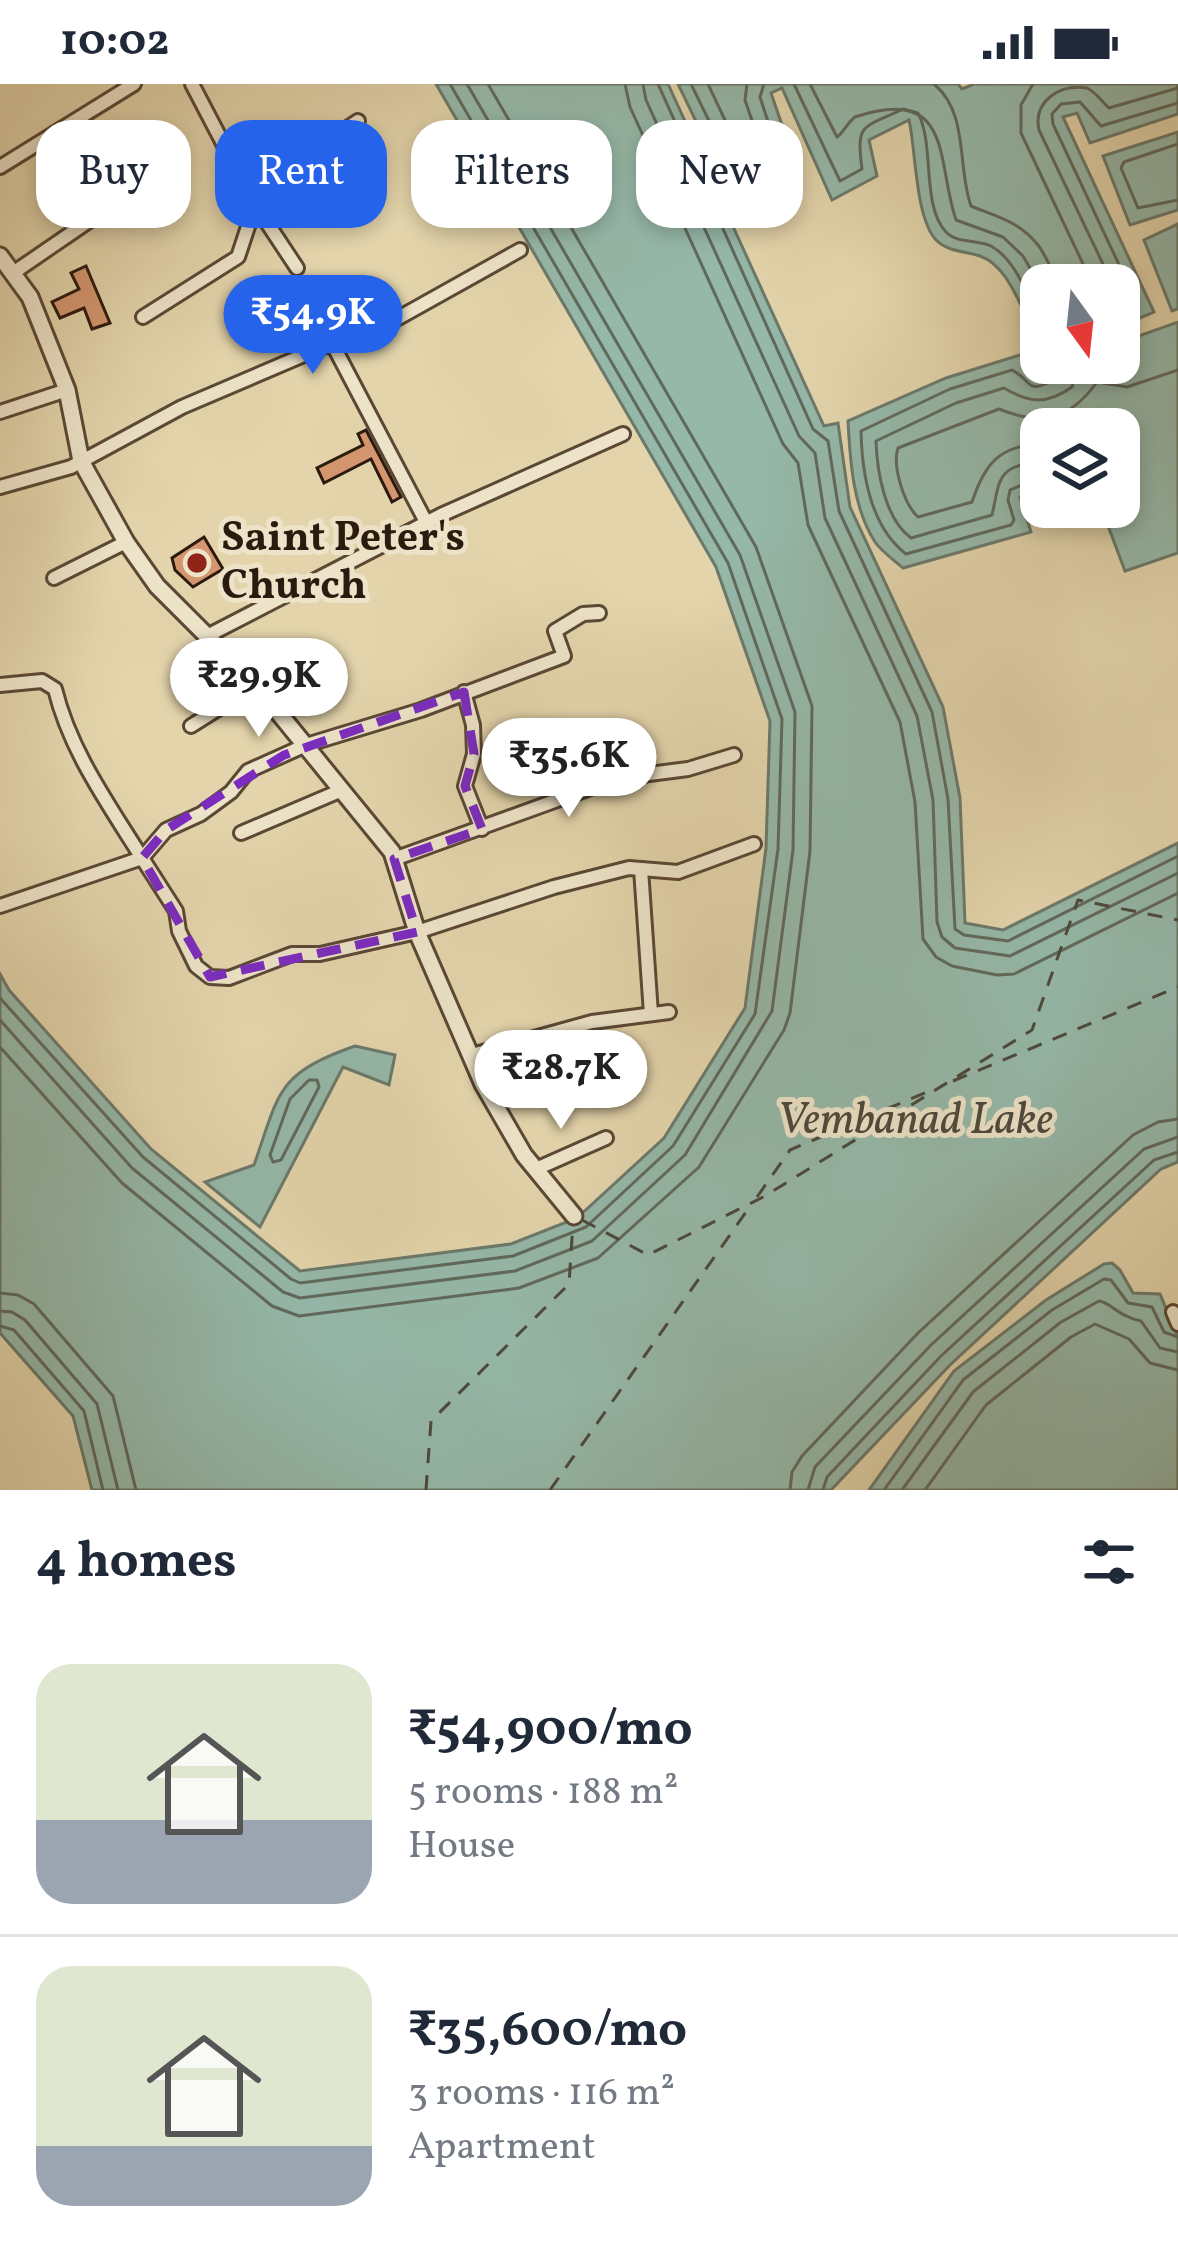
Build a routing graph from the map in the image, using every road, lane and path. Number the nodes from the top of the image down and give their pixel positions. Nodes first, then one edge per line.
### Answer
1 (134, 84) edge
2 (192, 84) edge
3 (215, 128) edge
4 (0, 166) edge
5 (79, 228) edge
6 (248, 228) edge
7 (271, 228) edge
8 (520, 250) dead end
9 (0, 256) edge
10 (297, 268) dead end
11 (13, 274) junction
12 (142, 316) dead end
13 (332, 343) junction
14 (67, 390) junction
15 (0, 412) edge
16 (622, 434) dead end
17 (81, 461) junction
18 (0, 488) edge
19 (426, 522) junction
20 (126, 542) junction
21 (54, 578) dead end
22 (599, 613) dead end
23 (207, 636) junction
24 (0, 685) edge
25 (256, 685) junction
26 (464, 692) junction
27 (191, 726) dead end
28 (306, 745) junction
29 (734, 755) dead end
30 (342, 790) junction
31 (482, 829) junction
32 (242, 833) dead end
33 (754, 844) dead end
34 (142, 858) junction
35 (394, 859) junction
36 (641, 869) junction
37 (0, 906) edge
38 (417, 932) junction
39 (669, 1012) dead end
40 (651, 1014) junction
41 (472, 1055) junction
42 (539, 1086) dead end
43 (495, 1104) junction
44 (606, 1138) dead end
45 (536, 1169) junction
46 (574, 1216) dead end

1 - 4 street
2 - 3 street
5 - 11 street
6 - 12 street
7 - 10 street
8 - 13 street
9 - 11 street
11 - 14 street
13 - 17 street
13 - 19 street
14 - 15 street
14 - 17 street
16 - 19 street
17 - 18 street
17 - 20 street
19 - 23 street
20 - 21 street
20 - 23 street
22 - 26 street
23 - 25 street
24 - 34 street
25 - 27 street
25 - 28 street
26 - 28 street
26 - 31 street
28 - 30 street
28 - 34 street
29 - 31 street
30 - 32 street
30 - 35 street
31 - 35 street
33 - 36 street
34 - 37 street
34 - 38 street
35 - 38 street
36 - 38 street
36 - 40 street
38 - 41 street
39 - 40 street
40 - 41 street
41 - 43 street
42 - 43 street
43 - 45 street
44 - 45 street
45 - 46 street

